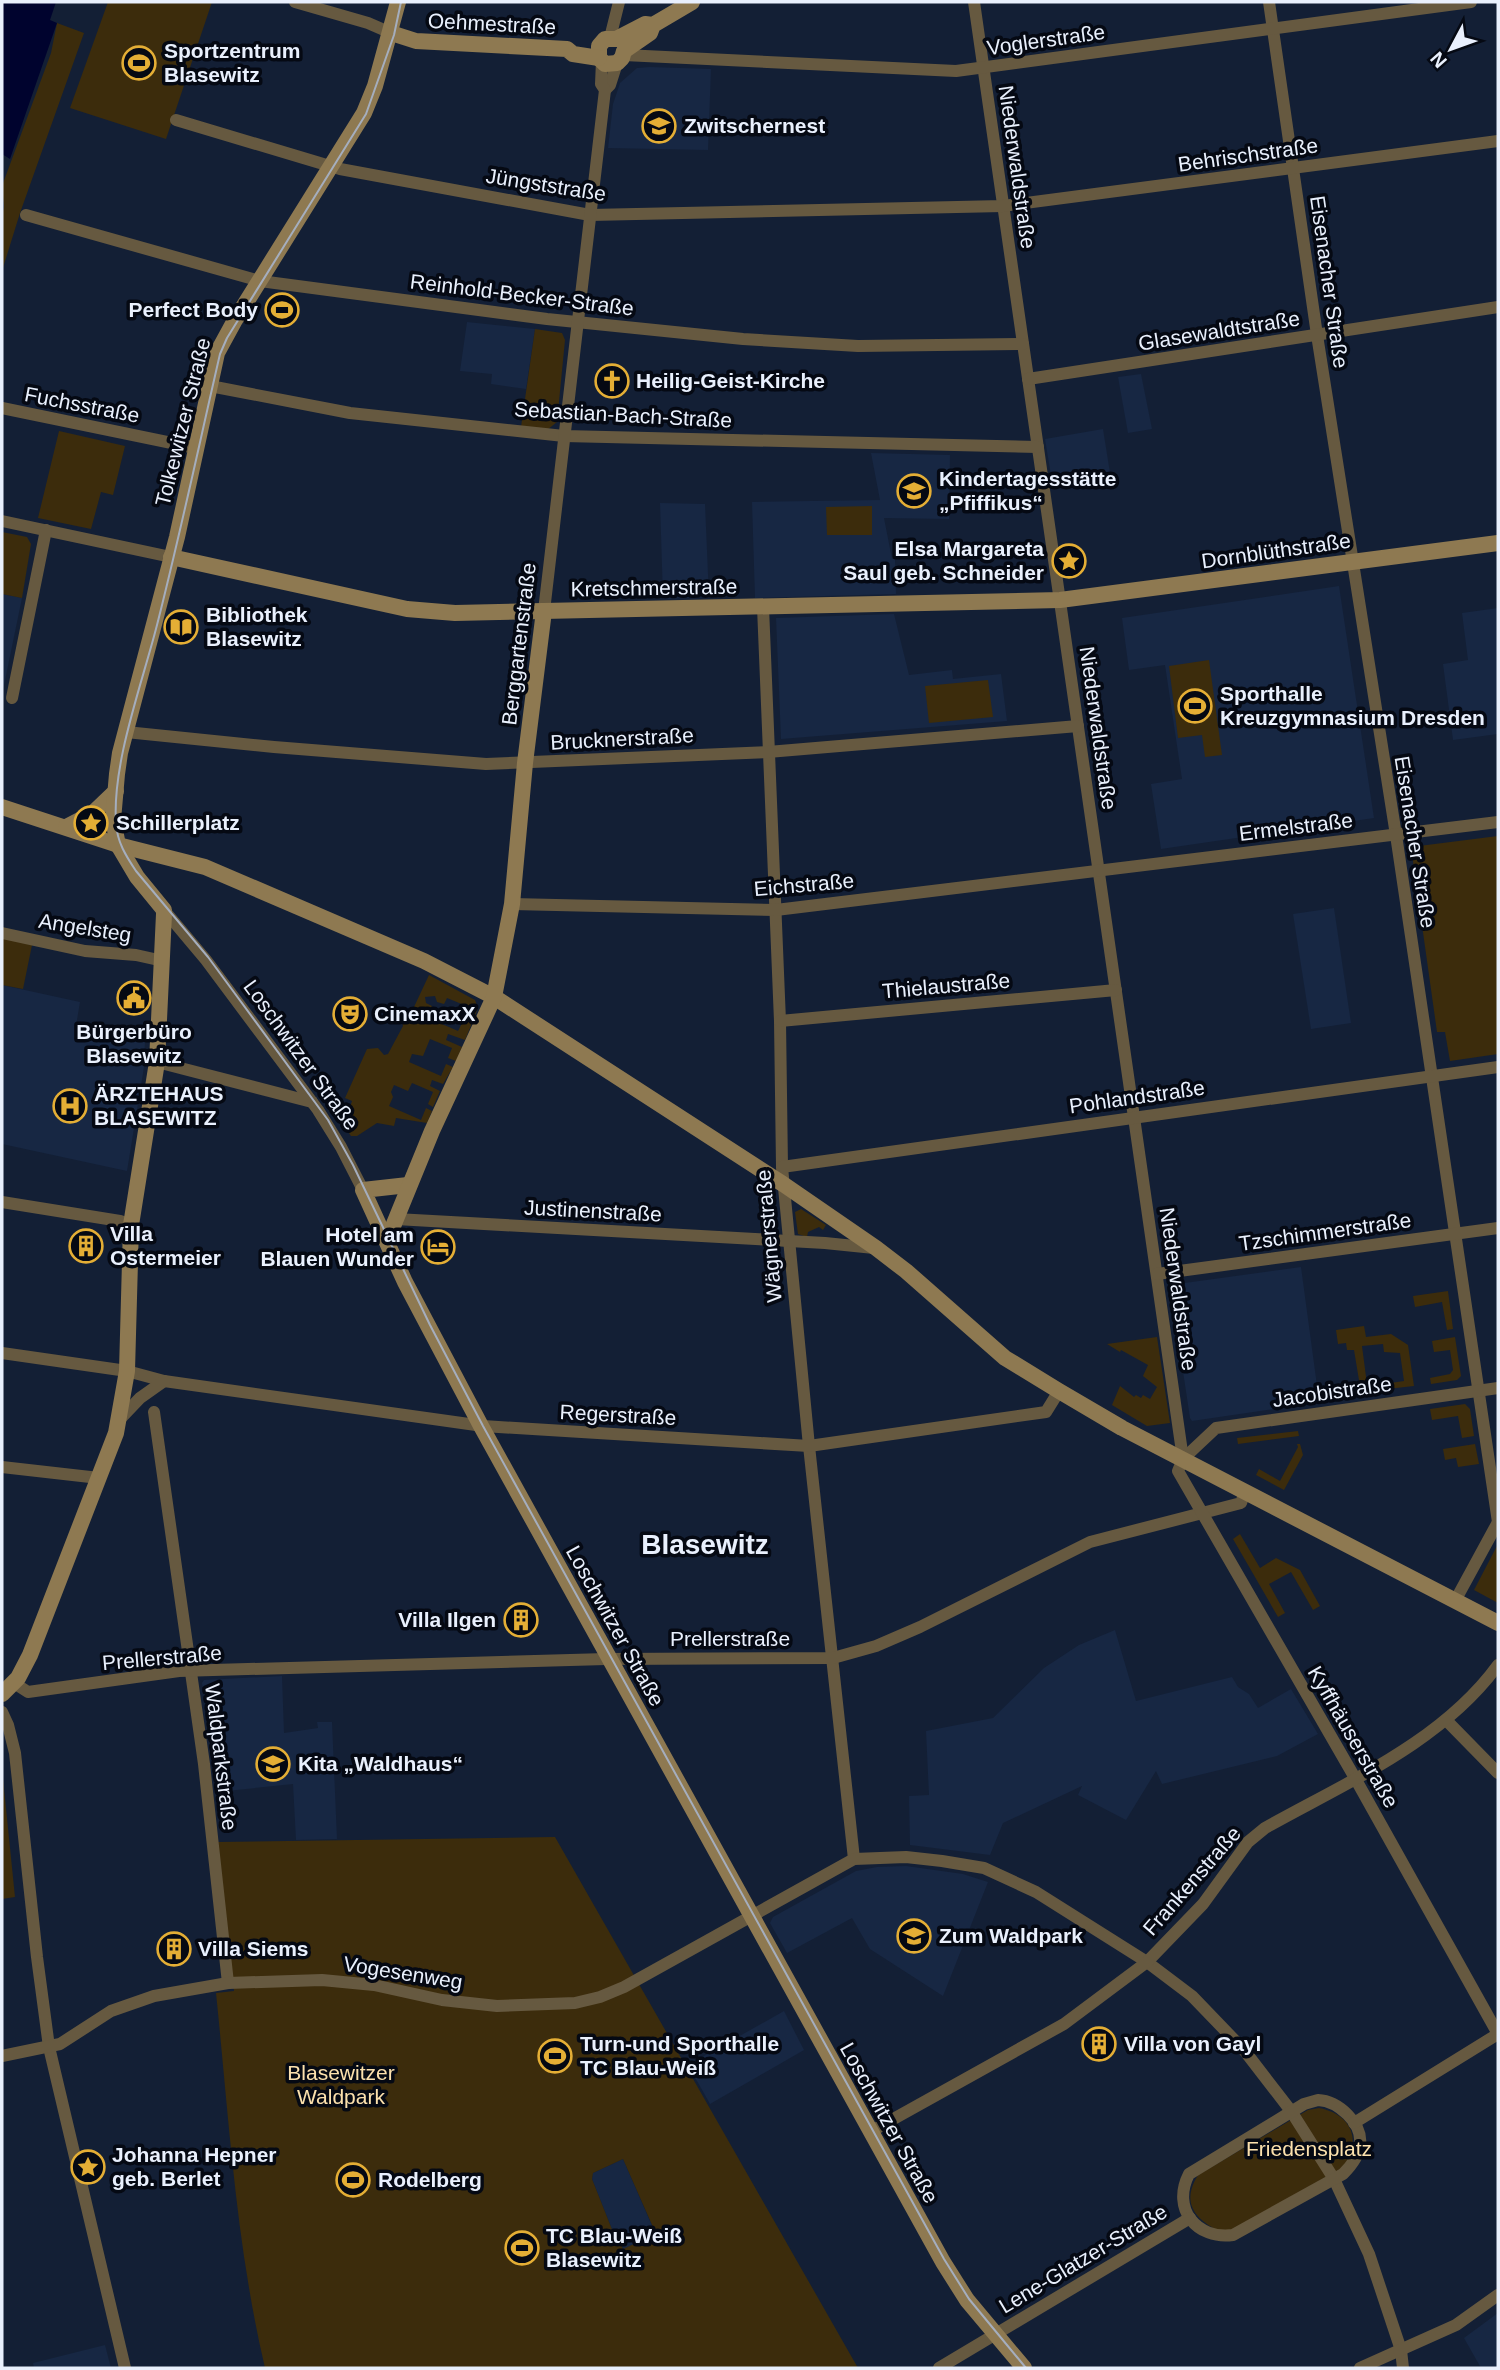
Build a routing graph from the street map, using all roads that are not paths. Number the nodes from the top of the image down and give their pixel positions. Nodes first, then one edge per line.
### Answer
1 (295, 2) edge
2 (398, 2) edge
3 (619, 2) edge
4 (692, 2) edge
5 (974, 2) edge
6 (1269, 2) edge
7 (1471, 2) edge
8 (1272, 28) junction
9 (390, 33) junction
10 (612, 51) junction
11 (983, 68) junction
12 (176, 120) dead end
13 (1498, 141) edge
14 (331, 166) junction
15 (1293, 168) junction
16 (1003, 206) junction
17 (26, 215) dead end
18 (590, 215) junction
19 (266, 282) junction
20 (1498, 307) edge
21 (578, 323) junction
22 (1317, 335) junction
23 (1023, 344) junction
24 (1028, 379) junction
25 (216, 387) junction
26 (2, 408) edge
27 (564, 436) junction
28 (1038, 447) junction
29 (196, 448) junction
30 (2, 521) edge
31 (46, 530) junction
32 (1498, 543) edge
33 (171, 558) junction
34 (1352, 563) junction
35 (1060, 600) junction
36 (763, 607) junction
37 (544, 611) junction
38 (12, 698) dead end
39 (1078, 726) junction
40 (126, 732) junction
41 (768, 752) junction
42 (525, 762) junction
43 (116, 791) junction
44 (2, 807) edge
45 (1498, 822) edge
46 (66, 827) junction
47 (1396, 835) junction
48 (118, 845) junction
49 (1099, 869) junction
50 (512, 904) junction
51 (164, 910) junction
52 (776, 910) junction
53 (2, 933) edge
54 (163, 961) junction
55 (1116, 990) junction
56 (494, 997) junction
57 (779, 1021) junction
58 (157, 1062) junction
59 (1498, 1067) edge
60 (1431, 1076) junction
61 (312, 1102) junction
62 (1134, 1117) junction
63 (782, 1167) junction
64 (408, 1185) junction
65 (783, 1185) junction
66 (363, 1190) junction
67 (2, 1202) edge
68 (396, 1219) junction
69 (131, 1225) junction
70 (1498, 1228) edge
71 (1455, 1235) junction
72 (387, 1241) junction
73 (789, 1241) junction
74 (876, 1248) junction
75 (1157, 1274) junction
76 (2, 1353) edge
77 (127, 1371) junction
78 (164, 1381) junction
79 (1498, 1388) edge
80 (1059, 1391) junction
81 (1478, 1391) junction
82 (154, 1412) dead end
83 (120, 1419) junction
84 (481, 1426) junction
85 (809, 1446) junction
86 (1184, 1460) junction
87 (2, 1467) edge
88 (100, 1478) junction
89 (1245, 1492) junction
90 (1201, 1513) junction
91 (1498, 1522) edge
92 (1455, 1601) junction
93 (1498, 1623) edge
94 (609, 1658) junction
95 (833, 1658) junction
96 (1498, 1665) edge
97 (191, 1672) junction
98 (22, 1681) junction
99 (2, 1694) edge
100 (2, 1712) edge
101 (1446, 1720) junction
102 (1498, 1773) edge
103 (1355, 1778) junction
104 (854, 1859) junction
105 (751, 1917) junction
106 (1147, 1962) junction
107 (228, 1983) junction
108 (1498, 2034) edge
109 (49, 2047) junction
110 (2, 2056) edge
111 (1292, 2111) junction
112 (1354, 2123) junction
113 (870, 2132) junction
114 (1334, 2179) junction
115 (1190, 2218) junction
116 (1498, 2295) edge
117 (995, 2334) junction
118 (1401, 2350) junction
119 (125, 2368) edge
120 (939, 2368) edge
121 (1024, 2368) edge
122 (1360, 2368) edge
123 (1403, 2368) edge

1 - 9 street, Oehmestraße
2 - 9 street, Tolkewitzer Straße
3 - 10 street, Berggartenstraße
4 - 10 street, Oehmestraße
5 - 11 street, Niederwaldstraße
6 - 8 street, Eisenacher Straße
7 - 8 street, Voglerstraße
8 - 11 street, Voglerstraße
8 - 15 street, Eisenacher Straße
9 - 10 street, Oehmestraße
9 - 14 street, Tolkewitzer Straße
10 - 11 street, Voglerstraße
10 - 18 street, Berggartenstraße
11 - 16 street, Niederwaldstraße
12 - 14 street, Jüngststraße
13 - 15 street, Behrischstraße
14 - 18 street, Jüngststraße
14 - 19 street, Tolkewitzer Straße
15 - 16 street, Behrischstraße
15 - 22 street, Eisenacher Straße
16 - 18 street, Jüngststraße
16 - 23 street, Niederwaldstraße
17 - 19 street, Reinhold-Becker-Straße
18 - 21 street, Berggartenstraße
19 - 21 street, Reinhold-Becker-Straße
19 - 25 street, Tolkewitzer Straße
20 - 22 street, Glasewaldtstraße
21 - 23 street, Reinhold-Becker-Straße
21 - 27 street, Berggartenstraße
22 - 24 street, Glasewaldtstraße
22 - 34 street, Eisenacher Straße
23 - 24 street, Niederwaldstraße
24 - 28 street, Niederwaldstraße
25 - 27 street, Sebastian-Bach-Straße
25 - 29 street, Tolkewitzer Straße
26 - 29 street, Fuchsstraße
27 - 28 street, Sebastian-Bach-Straße
27 - 37 street, Berggartenstraße
28 - 35 street, Niederwaldstraße
29 - 33 street, Tolkewitzer Straße
30 - 31 street
31 - 33 street
31 - 38 street
32 - 34 street, Dornblüthstraße
33 - 37 street, Kretschmerstraße
33 - 40 street, Tolkewitzer Straße
34 - 35 street, Dornblüthstraße
34 - 47 street, Eisenacher Straße
35 - 36 street, Kretschmerstraße
35 - 39 street, Niederwaldstraße
36 - 37 street, Kretschmerstraße
36 - 41 street, Wägnerstraße
37 - 42 street, Berggartenstraße
39 - 41 street, Brucknerstraße
39 - 49 street, Niederwaldstraße
40 - 42 street, Brucknerstraße
40 - 43 street, Tolkewitzer Straße
41 - 42 street, Brucknerstraße
41 - 52 street, Wägnerstraße
42 - 50 street, Berggartenstraße
43 - 46 street
43 - 48 street, Tolkewitzer Straße
44 - 46 street
45 - 47 street, Ermelstraße
46 - 48 street
47 - 49 street, Ermelstraße
47 - 60 street, Eisenacher Straße
48 - 51 street
48 - 56 street
49 - 52 street, Eichstraße
49 - 55 street, Niederwaldstraße
50 - 52 street, Eichstraße
50 - 56 street, Berggartenstraße
51 - 54 street
51 - 61 street, Loschwitzer Straße
52 - 57 street, Wägnerstraße
53 - 54 street, Angelsteg
54 - 58 street
55 - 57 street, Thielaustraße
55 - 62 street, Niederwaldstraße
56 - 64 street, Berggartenstraße
56 - 65 street
57 - 63 street, Wägnerstraße
58 - 61 street
58 - 69 street
59 - 60 street, Pohlandstraße
60 - 62 street, Pohlandstraße
60 - 71 street, Eisenacher Straße
61 - 66 street, Loschwitzer Straße
62 - 63 street, Pohlandstraße
62 - 75 street, Niederwaldstraße
63 - 65 street, Wägnerstraße
64 - 66 street
64 - 68 street, Berggartenstraße
65 - 73 street, Wägnerstraße
65 - 74 street
66 - 72 street, Loschwitzer Straße
67 - 69 street
68 - 72 street, Berggartenstraße
68 - 73 street, Justinenstraße
69 - 77 street
70 - 71 street, Tzschimmerstraße
71 - 75 street, Tzschimmerstraße
71 - 81 street, Eisenacher Straße
72 - 84 street, Loschwitzer Straße
73 - 74 street, Justinenstraße
73 - 85 street, Wägnerstraße
74 - 80 street
75 - 86 street, Niederwaldstraße
76 - 77 street, Regerstraße
77 - 78 street, Regerstraße
77 - 83 street
78 - 83 street
78 - 84 street, Regerstraße
79 - 81 street, Jacobistraße
80 - 85 street, Regerstraße
80 - 86 street
81 - 86 street, Jacobistraße
81 - 91 street, Eisenacher Straße
82 - 97 street, Waldparkstraße
83 - 88 street
84 - 85 street, Regerstraße
84 - 94 street, Loschwitzer Straße
85 - 95 street, Wägnerstraße
86 - 89 street
86 - 90 street, Kyffhäuserstraße
87 - 88 street
88 - 98 street
89 - 90 street, Prellerstraße
89 - 92 street
90 - 95 street, Prellerstraße
90 - 103 street, Kyffhäuserstraße
91 - 92 street
92 - 93 street
94 - 95 street, Prellerstraße
94 - 97 street, Prellerstraße
94 - 105 street, Loschwitzer Straße
95 - 104 street, Wägnerstraße
96 - 101 street, Frankenstraße
97 - 98 street, Prellerstraße
97 - 107 street, Waldparkstraße
98 - 99 street
100 - 109 street
101 - 102 street
101 - 103 street, Frankenstraße
103 - 106 street, Frankenstraße
103 - 108 street, Kyffhäuserstraße
104 - 105 street, Vogesenweg
104 - 106 street
105 - 107 street, Vogesenweg
105 - 113 street, Loschwitzer Straße
106 - 111 street
106 - 113 street, Frankenstraße
107 - 109 street, Vogesenweg
108 - 112 street
109 - 110 street, Vogesenweg
109 - 119 street
111 - 112 street
111 - 114 street
111 - 115 street
112 - 114 street
113 - 117 street, Loschwitzer Straße
114 - 115 street
114 - 118 street
115 - 117 street, Lene-Glatzer-Straße
116 - 118 street
117 - 120 street, Lene-Glatzer-Straße
117 - 121 street, Loschwitzer Straße
118 - 122 street
118 - 123 street

